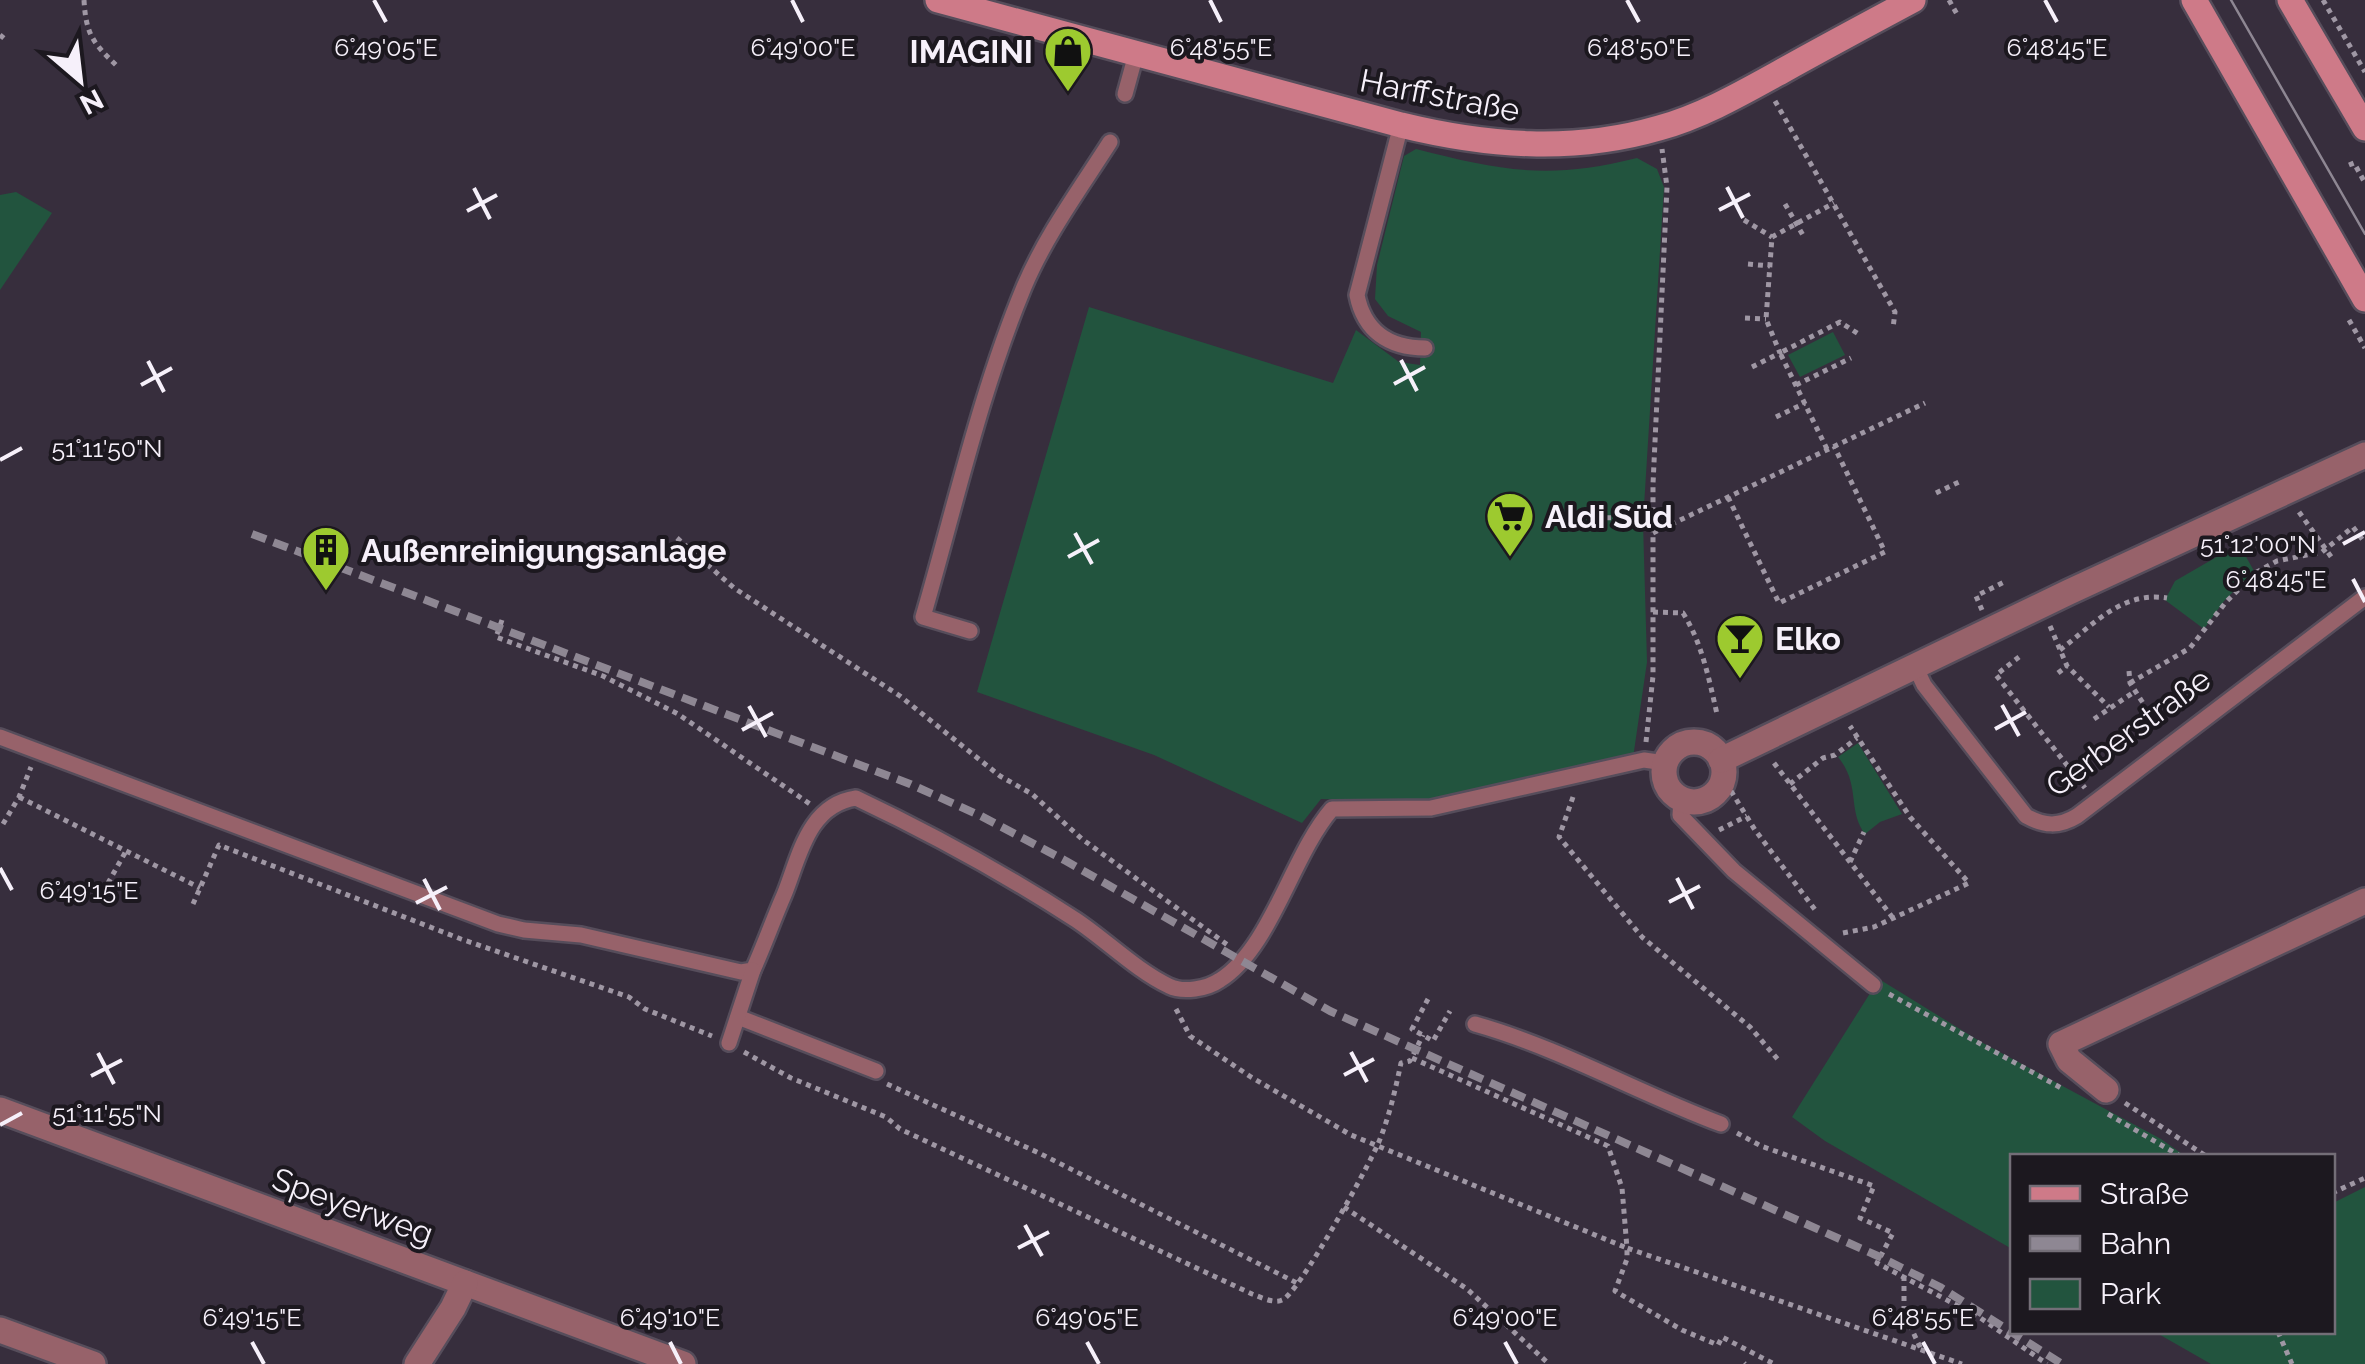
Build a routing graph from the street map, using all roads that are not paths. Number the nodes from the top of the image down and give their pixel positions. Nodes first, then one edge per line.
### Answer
1 (938, 0) edge
2 (1912, 0) edge
3 (2194, 0) edge
4 (2290, 0) edge
5 (1136, 54) junction
6 (1125, 94) dead end
7 (1402, 125) junction
8 (2365, 128) edge
9 (1110, 142) dead end
10 (2365, 299) edge
11 (1425, 348) dead end
12 (2363, 462) edge
13 (2365, 597) edge
14 (970, 631) dead end
15 (1915, 666) junction
16 (0, 737) edge
17 (1721, 760) junction
18 (1655, 762) junction
19 (1681, 800) junction
20 (2365, 901) edge
21 (753, 970) junction
22 (1873, 985) road end
23 (738, 1017) junction
24 (1476, 1024) dead end
25 (729, 1044) road end
26 (876, 1071) road end
27 (2100, 1098) road end
28 (0, 1110) edge
29 (1721, 1124) road end
30 (466, 1282) junction
31 (0, 1330) edge
32 (93, 1364) edge
33 (417, 1364) edge
34 (683, 1364) edge

1 - 5 street, Harffstraße
2 - 7 street, Harffstraße
3 - 10 street
4 - 8 street
5 - 6 lane
5 - 7 street, Harffstraße
7 - 11 lane
9 - 14 lane
12 - 15 street
13 - 15 lane, Gerberstraße
15 - 17 street
16 - 21 lane
17 - 18 street
17 - 19 street
18 - 19 street
18 - 21 lane
19 - 22 lane
20 - 27 street
21 - 23 lane
23 - 25 lane
23 - 26 lane
24 - 29 lane
28 - 30 street, Speyerweg
30 - 33 street
30 - 34 street, Speyerweg
31 - 32 street

